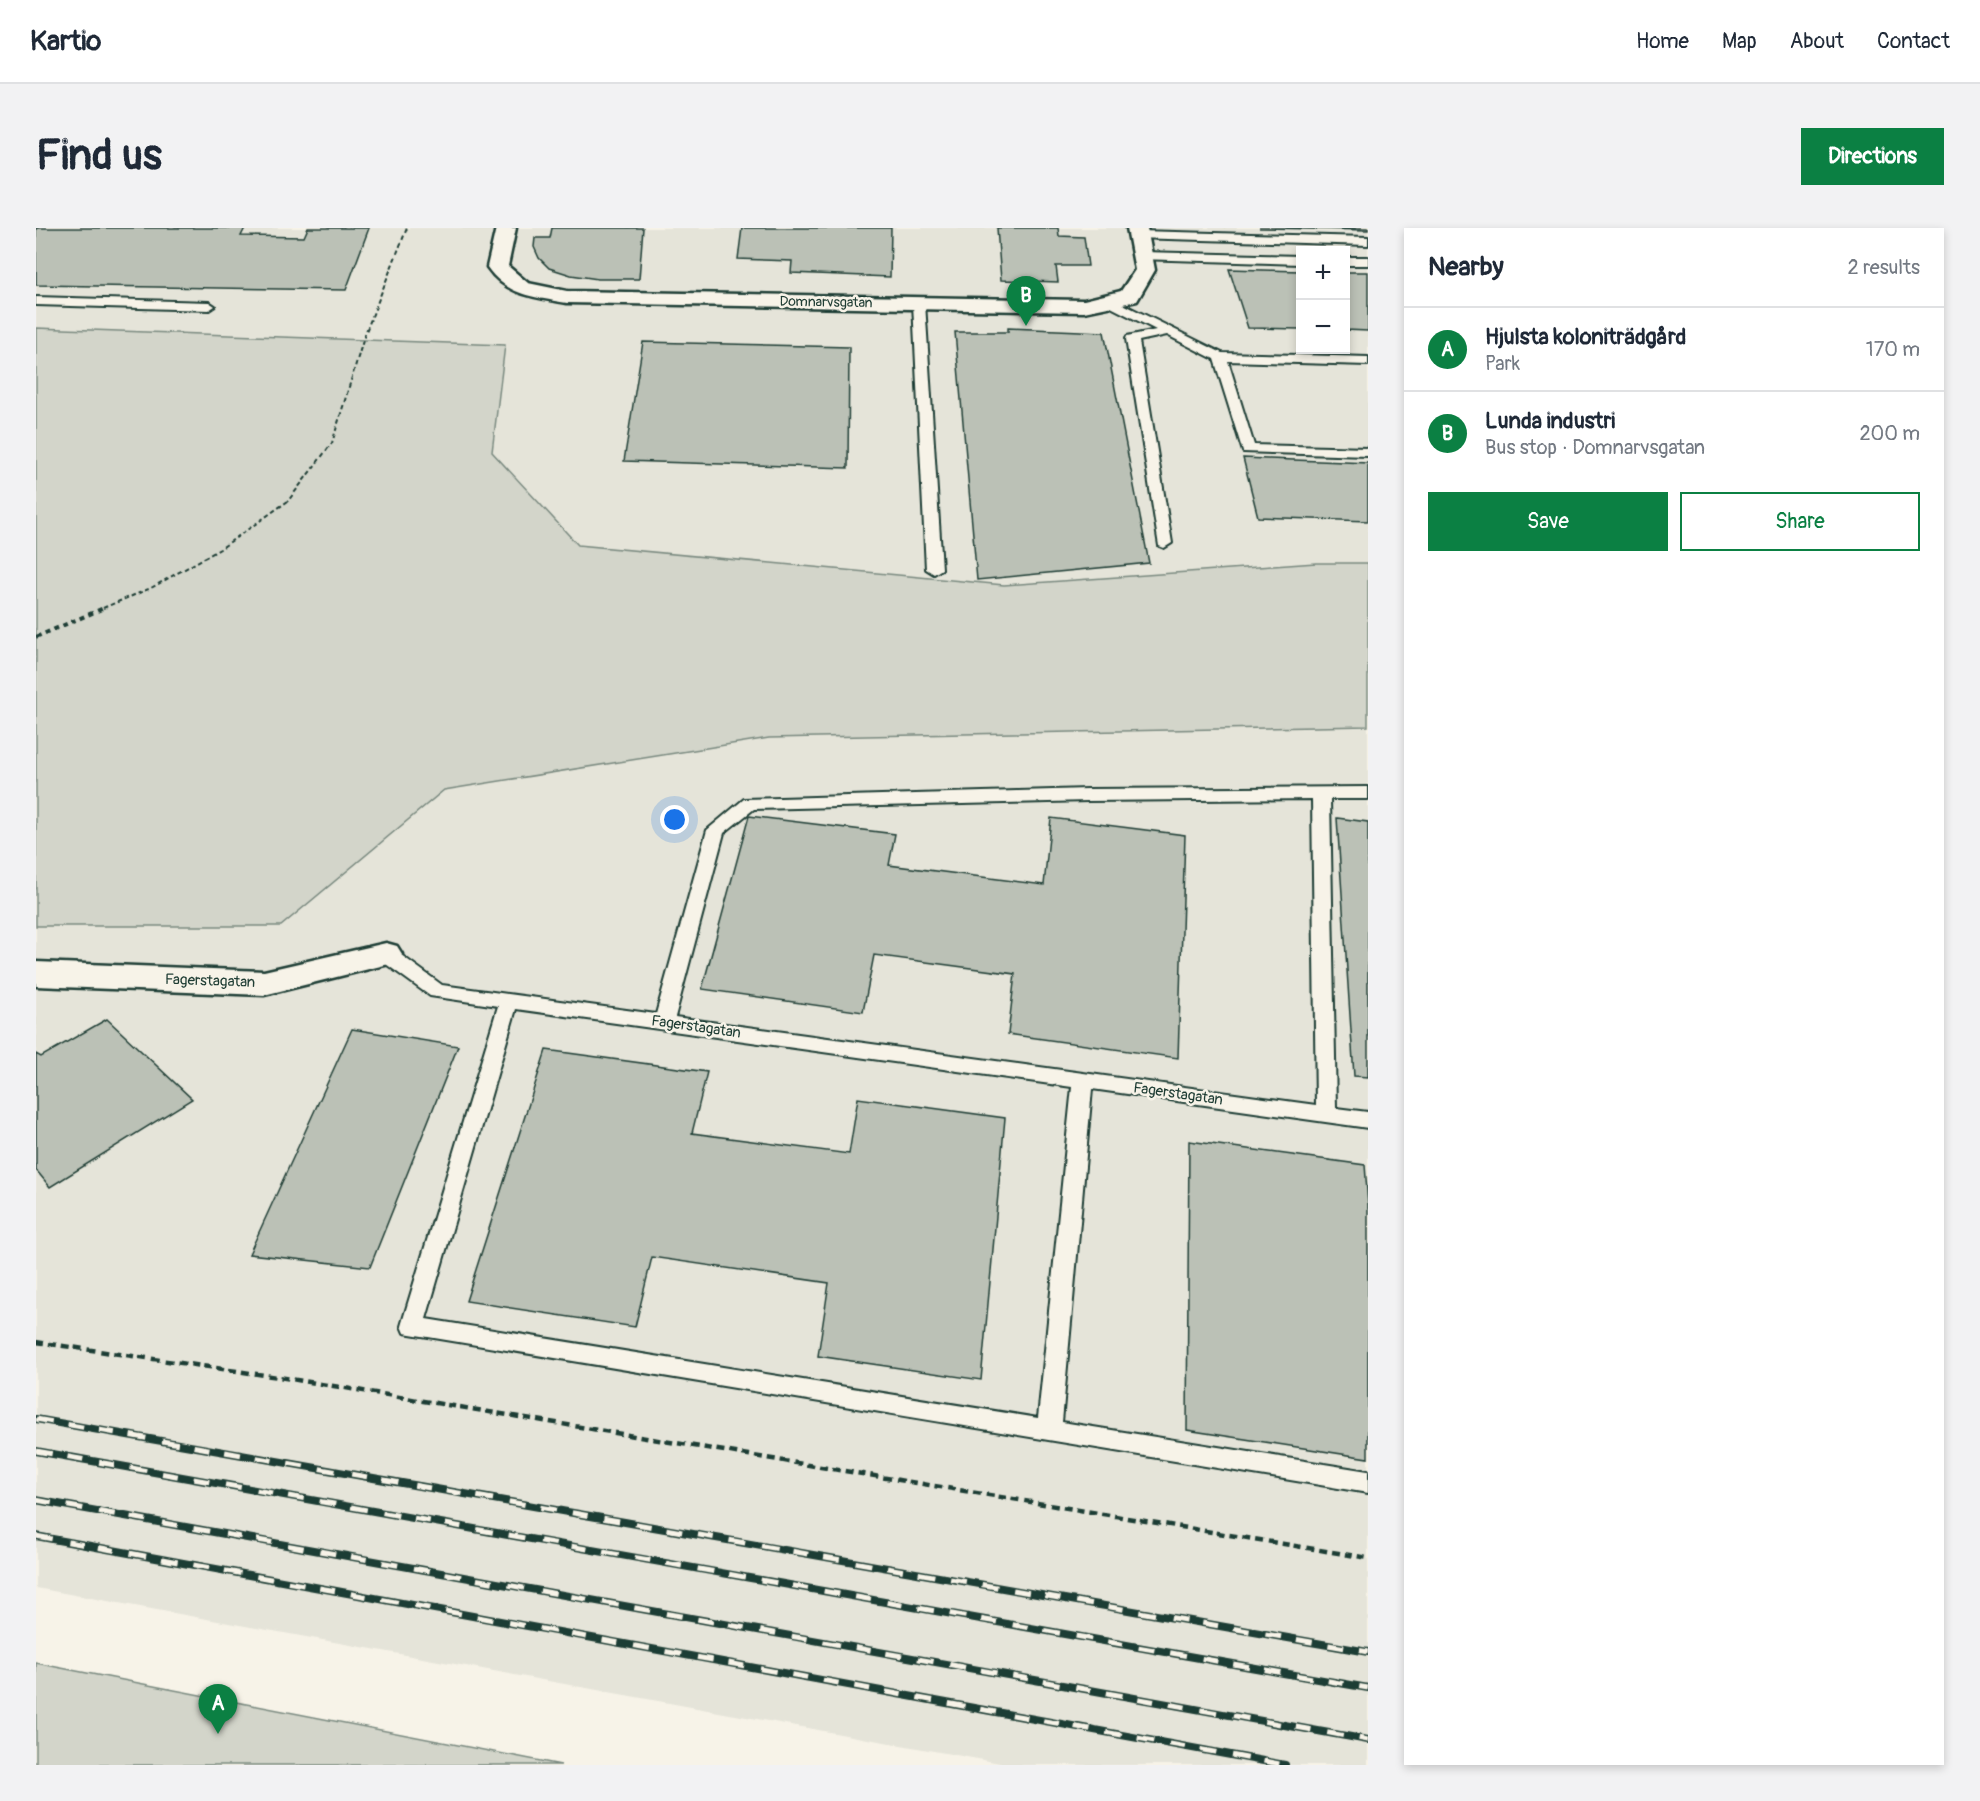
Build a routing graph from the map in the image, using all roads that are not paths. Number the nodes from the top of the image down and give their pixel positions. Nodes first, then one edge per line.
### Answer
1 (507, 228) edge
2 (1137, 231) edge
3 (1368, 241) edge
4 (1142, 256) junction
5 (1296, 260) edge
6 (1350, 261) edge
7 (1368, 261) edge
8 (36, 301) edge
9 (1109, 301) junction
10 (919, 303) junction
11 (209, 306) dead end
12 (1170, 332) junction
13 (1220, 357) junction
14 (1368, 361) edge
15 (1368, 452) edge
16 (1164, 543) dead end
17 (934, 569) dead end
18 (1368, 793) edge
19 (1321, 795) junction
20 (386, 954) joint
21 (36, 974) edge
22 (509, 1001) junction
23 (664, 1022) junction
24 (1083, 1081) junction
25 (1326, 1115) junction
26 (1368, 1120) edge
27 (1048, 1430) junction
28 (1368, 1482) edge

1 - 10 street, Domnarvsgatan
2 - 3 lane
2 - 4 street, Domnarvsgatan
4 - 5 lane
4 - 9 street, Domnarvsgatan
6 - 7 lane
8 - 11 lane
9 - 10 street, Domnarvsgatan
9 - 12 lane
10 - 17 lane
12 - 13 lane
12 - 16 lane
13 - 14 lane
13 - 15 lane
18 - 19 lane
19 - 23 lane
19 - 25 lane
20 - 21 street, Fagerstagatan
20 - 22 lane, Fagerstagatan
22 - 23 lane, Fagerstagatan
22 - 27 lane
23 - 24 lane, Fagerstagatan
24 - 25 lane, Fagerstagatan
24 - 27 lane
25 - 26 lane, Fagerstagatan
27 - 28 lane

